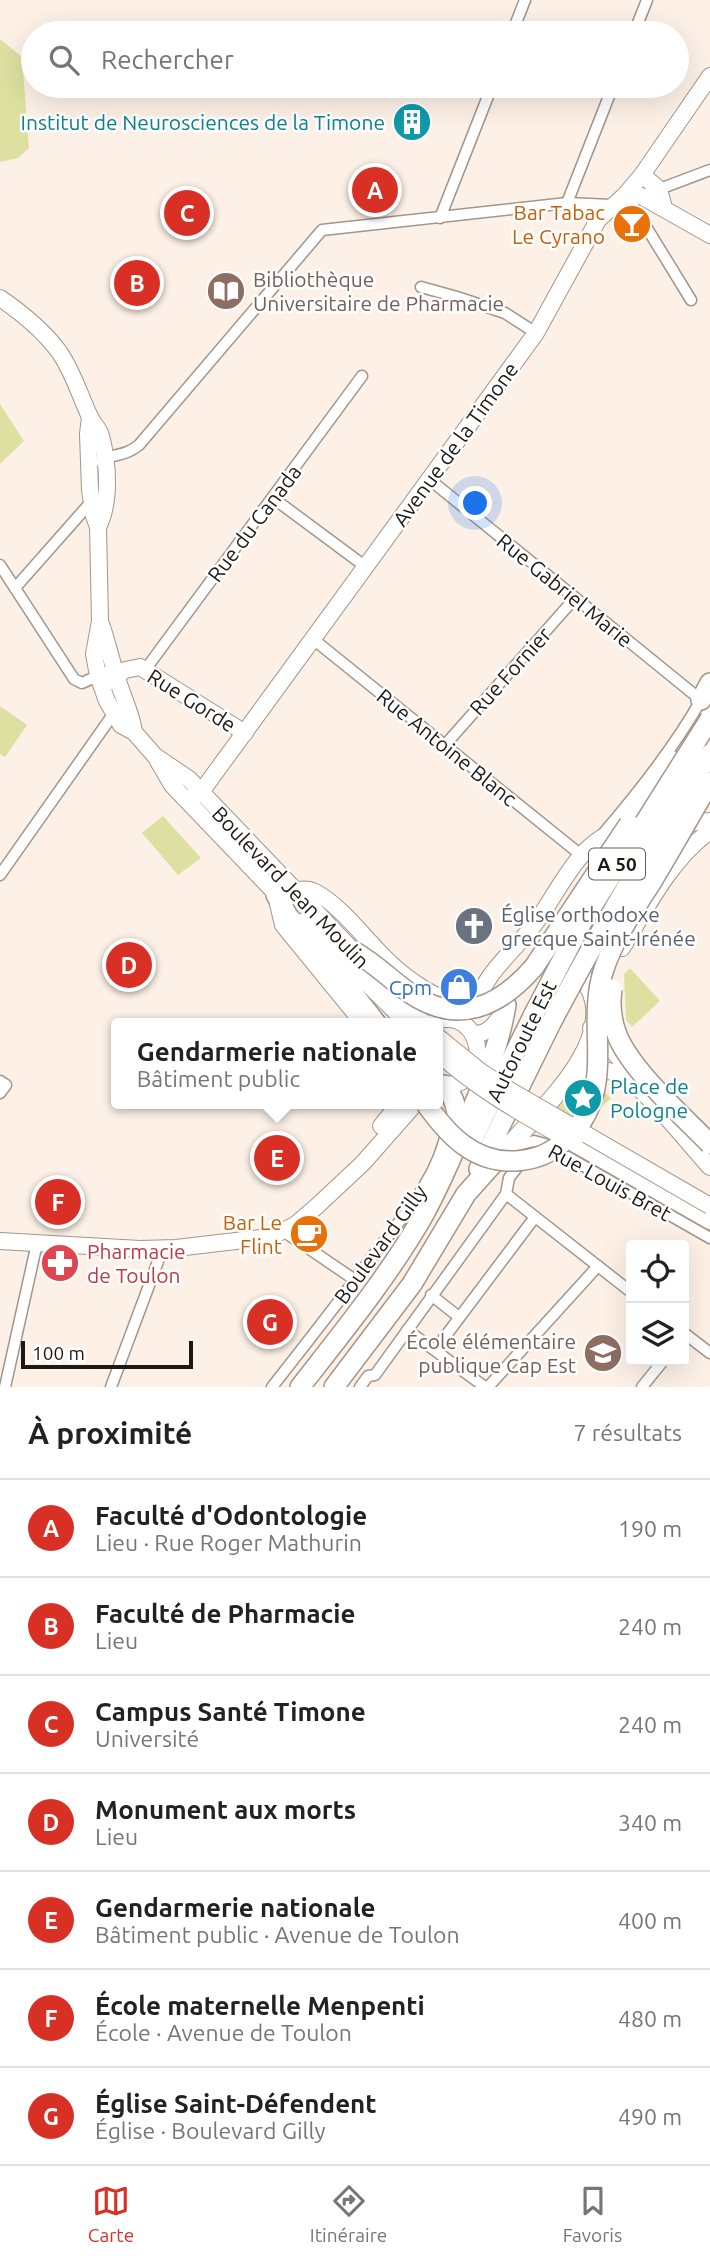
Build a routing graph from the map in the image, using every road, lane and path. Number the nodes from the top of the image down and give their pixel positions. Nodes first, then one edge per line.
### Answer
1 (525, 0) edge
2 (647, 0) edge
3 (517, 21) edge
4 (639, 21) edge
5 (710, 76) edge
6 (487, 98) edge
7 (608, 98) edge
8 (710, 170) edge
9 (642, 175) junction
10 (659, 189) junction
11 (633, 195) junction
12 (567, 203) junction
13 (612, 205) junction
14 (664, 208) junction
15 (440, 218) junction
16 (710, 235) edge
17 (421, 287) dead end
18 (0, 298) edge
19 (691, 300) dead end
20 (536, 333) junction
21 (362, 376) dead end
22 (90, 417) junction
23 (105, 458) junction
24 (90, 469) junction
25 (429, 479) junction
26 (273, 498) junction
27 (91, 502) junction
28 (98, 527) junction
29 (0, 565) edge
30 (366, 567) junction
31 (15, 588) junction
32 (575, 598) junction
33 (100, 621) junction
34 (313, 639) junction
35 (145, 670) junction
36 (116, 671) junction
37 (100, 681) junction
38 (707, 697) edge
39 (114, 713) junction
40 (710, 719) edge
41 (134, 732) junction
42 (245, 733) junction
43 (445, 745) junction
44 (710, 754) edge
45 (155, 756) junction
46 (710, 782) edge
47 (201, 792) junction
48 (184, 797) junction
49 (707, 820) edge
50 (601, 836) junction
51 (670, 852) junction
52 (581, 855) junction
53 (0, 875) edge
54 (285, 893) junction
55 (322, 929) junction
56 (355, 952) junction
57 (422, 986) junction
58 (477, 995) junction
59 (596, 1002) junction
60 (506, 1005) junction
61 (359, 1018) edge
62 (372, 1018) edge
63 (402, 1018) edge
64 (419, 1018) edge
65 (439, 1018) edge
66 (543, 1019) junction
67 (443, 1020) edge
68 (443, 1021) edge
69 (593, 1028) junction
70 (472, 1032) junction
71 (443, 1041) edge
72 (443, 1057) edge
73 (443, 1085) edge
74 (563, 1087) junction
75 (443, 1088) edge
76 (443, 1092) edge
77 (395, 1109) edge
78 (411, 1109) edge
79 (430, 1109) edge
80 (710, 1134) edge
81 (543, 1144) junction
82 (710, 1144) edge
83 (507, 1148) junction
84 (452, 1156) junction
85 (710, 1156) edge
86 (710, 1167) edge
87 (349, 1175) junction
88 (466, 1194) junction
89 (506, 1195) junction
90 (710, 1206) edge
91 (535, 1217) junction
92 (710, 1221) edge
93 (431, 1223) junction
94 (283, 1231) junction
95 (710, 1238) edge
96 (0, 1241) edge
97 (37, 1243) junction
98 (163, 1248) junction
99 (399, 1255) junction
100 (598, 1266) junction
101 (355, 1280) junction
102 (626, 1288) edge
103 (431, 1295) junction
104 (459, 1317) junction
105 (411, 1333) junction
106 (689, 1337) edge
107 (435, 1350) junction
108 (710, 1353) edge
109 (659, 1366) edge
110 (338, 1382) edge
111 (5, 1387) edge
112 (111, 1387) edge
113 (272, 1387) edge
114 (300, 1387) edge
115 (318, 1387) edge
116 (360, 1387) edge
117 (487, 1387) edge
118 (642, 1387) edge

1 - 3 street
2 - 4 street
5 - 9 main road, Avenue de la Timone
6 - 15 street
7 - 12 street
8 - 10 street
9 - 10 main road
9 - 11 main road, Avenue de la Timone
10 - 11 street
10 - 14 main road
11 - 13 main road, Avenue de la Timone
11 - 14 main road
11 - 19 street
12 - 13 street
12 - 15 street
13 - 20 main road, Avenue de la Timone
14 - 16 main road
15 - 23 street
17 - 20 street
18 - 22 main road, Boulevard Jean Moulin
20 - 25 main road, Avenue de la Timone
21 - 26 street, Rue du Canada
22 - 23 main road, Boulevard Jean Moulin
22 - 24 main road, Boulevard Jean Moulin
23 - 24 street
23 - 28 main road, Boulevard Jean Moulin
24 - 27 main road, Boulevard Jean Moulin
25 - 30 main road, Avenue de la Timone
25 - 32 street, Rue Gabriel Marie
26 - 30 street
26 - 35 street, Rue du Canada
27 - 28 main road, Boulevard Jean Moulin
27 - 31 street
28 - 33 main road, Boulevard Jean Moulin
29 - 31 street
30 - 34 main road, Avenue de la Timone
31 - 37 street
32 - 38 street, Rue Gabriel Marie
32 - 43 street, Rue Fornier
33 - 36 main road, Boulevard Jean Moulin
33 - 37 main road, Boulevard Jean Moulin
34 - 42 main road, Avenue de la Timone
34 - 43 street, Rue Antoine Blanc
35 - 36 main road, Rue Gorde
35 - 42 main road, Rue Gorde
36 - 37 main road, Rue Gorde
36 - 41 main road, Boulevard Jean Moulin
37 - 39 main road, Boulevard Jean Moulin
38 - 50 street
38 - 56 highway, bridge
39 - 41 main road, Boulevard Jean Moulin
39 - 53 street
40 - 66 highway, Autoroute Est / A 50, bridge
41 - 45 main road, Boulevard Jean Moulin
42 - 47 main road, Avenue de la Timone
43 - 52 street, Rue Antoine Blanc
44 - 66 highway, Autoroute Est / A 50, bridge
45 - 47 main road, Boulevard Jean Moulin
45 - 48 main road, Boulevard Jean Moulin
46 - 51 highway, bridge
47 - 48 main road
47 - 54 main road, Boulevard Jean Moulin
48 - 54 main road, Boulevard Jean Moulin
49 - 50 main road
49 - 59 main road
50 - 52 main road
51 - 79 highway, bridge
51 - 82 highway, bridge
52 - 58 main road
54 - 55 main road, Boulevard Jean Moulin
54 - 57 main road
54 - 61 main road
54 - 62 highway
55 - 56 main road, Boulevard Jean Moulin
55 - 63 main road, Boulevard Jean Moulin
56 - 64 main road, Boulevard Jean Moulin, bridge
57 - 58 main road
57 - 65 main road
58 - 67 main road
58 - 70 main road
59 - 60 main road
59 - 69 main road
59 - 80 main road
60 - 70 main road
60 - 84 highway
66 - 88 highway, Autoroute Est / A 50
66 - 93 highway, Autoroute Est / A 50
68 - 70 main road
69 - 74 main road
69 - 85 main road
70 - 73 main road
71 - 90 main road, bridge
72 - 92 main road, bridge
74 - 83 main road
74 - 86 main road
75 - 84 highway
76 - 101 street, Boulevard Gilly
77 - 87 main road
78 - 87 main road
81 - 83 street, Rue Louis Bret
81 - 89 street
81 - 95 street, Rue Louis Bret
83 - 88 highway
84 - 99 highway
87 - 94 main road
88 - 110 highway
89 - 91 street
89 - 103 street
91 - 100 street
91 - 104 street
93 - 99 highway, Autoroute Est
93 - 115 highway
94 - 98 main road
94 - 101 street
96 - 97 main road
97 - 98 main road
97 - 111 street
98 - 112 street
99 - 114 highway
100 - 102 street
100 - 117 street
101 - 113 street, Boulevard Gilly
103 - 104 street
103 - 105 street
104 - 107 street
105 - 107 street
105 - 116 street
106 - 108 street
107 - 117 street
109 - 118 street

